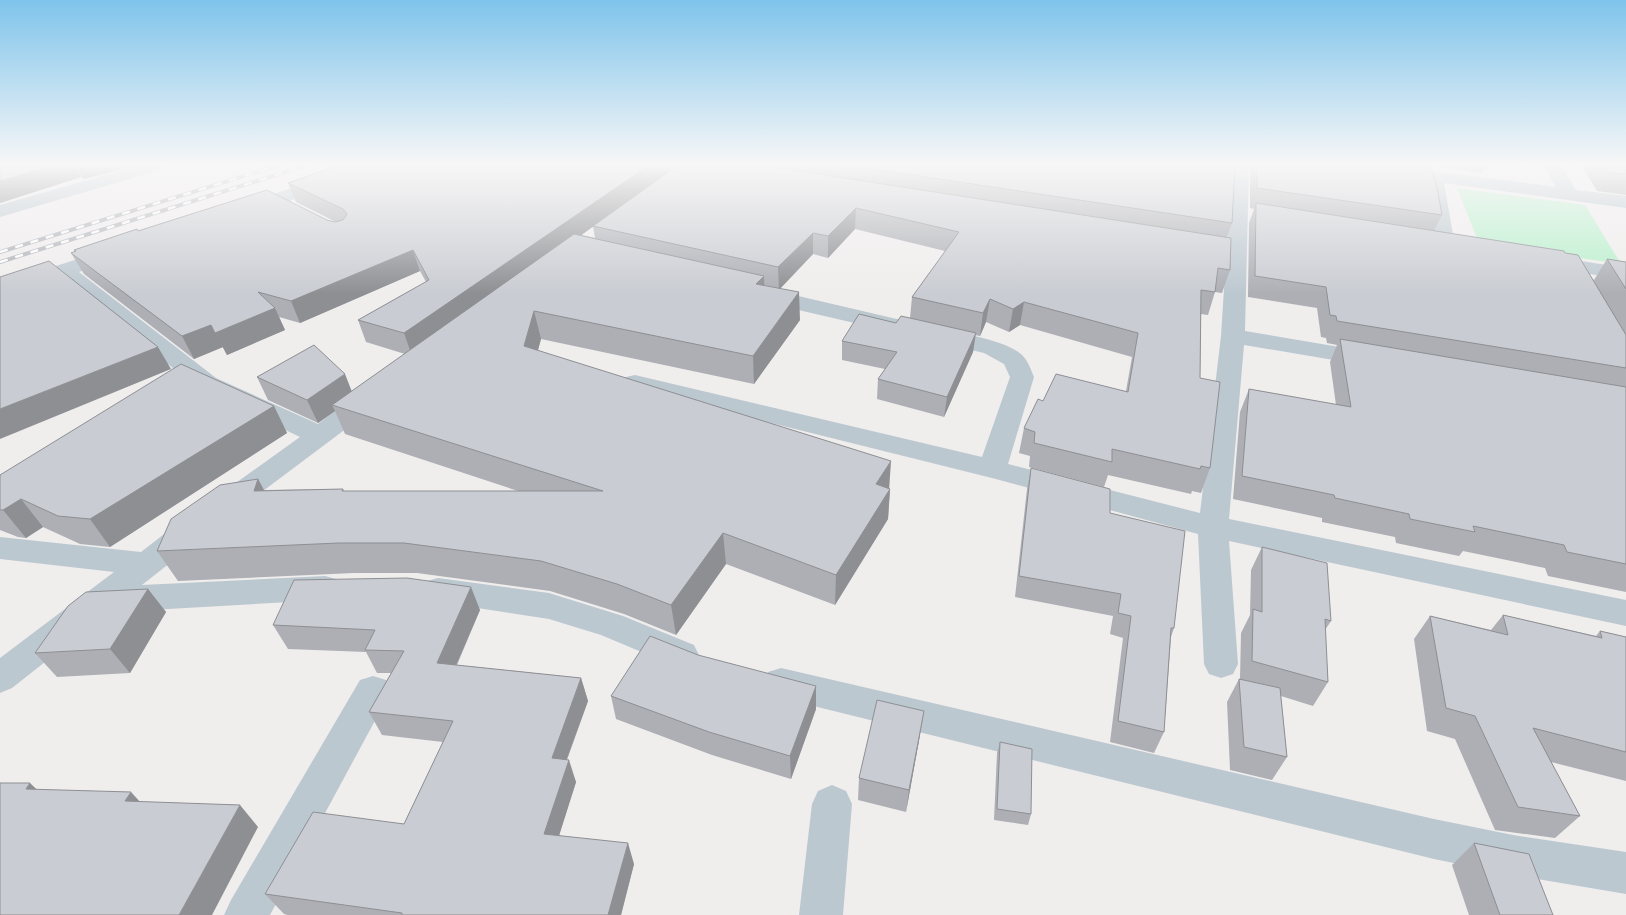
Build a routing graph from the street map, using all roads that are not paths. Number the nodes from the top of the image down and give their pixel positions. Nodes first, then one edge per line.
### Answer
1 (247, 209) edge
2 (291, 209) edge
3 (1248, 209) edge
4 (1444, 209) edge
5 (300, 213) edge
6 (228, 215) edge
7 (1426, 243) edge
8 (1178, 244) edge
9 (136, 246) edge
10 (1237, 254) junction
11 (1534, 260) edge
12 (1573, 266) junction
13 (63, 270) junction
14 (1626, 274) edge
15 (744, 290) edge
16 (0, 291) edge
17 (1587, 292) edge
18 (1233, 336) junction
19 (1390, 363) edge
20 (635, 382) edge
21 (389, 385) edge
22 (318, 435) junction
23 (992, 469) junction
24 (1213, 527) junction
25 (0, 548) edge
26 (145, 564) junction
27 (354, 587) edge
28 (408, 587) edge
29 (99, 600) junction
30 (1626, 613) edge
31 (1221, 664) dead end
32 (0, 678) edge
33 (373, 691) dead end
34 (832, 804) dead end
35 (1626, 873) edge
36 (246, 915) edge
37 (821, 915) edge

1 - 6 street
2 - 5 street
3 - 10 street
4 - 7 street
8 - 10 street
9 - 13 street
10 - 18 street
11 - 12 street
12 - 14 street
12 - 17 street
13 - 16 street
13 - 22 street
15 - 23 street
18 - 19 street
18 - 24 street
20 - 23 street
21 - 22 street
22 - 26 street
23 - 24 street
24 - 30 street
24 - 31 street
25 - 26 street
26 - 29 street
27 - 29 street
28 - 35 street
29 - 32 street
33 - 36 street
34 - 37 street

